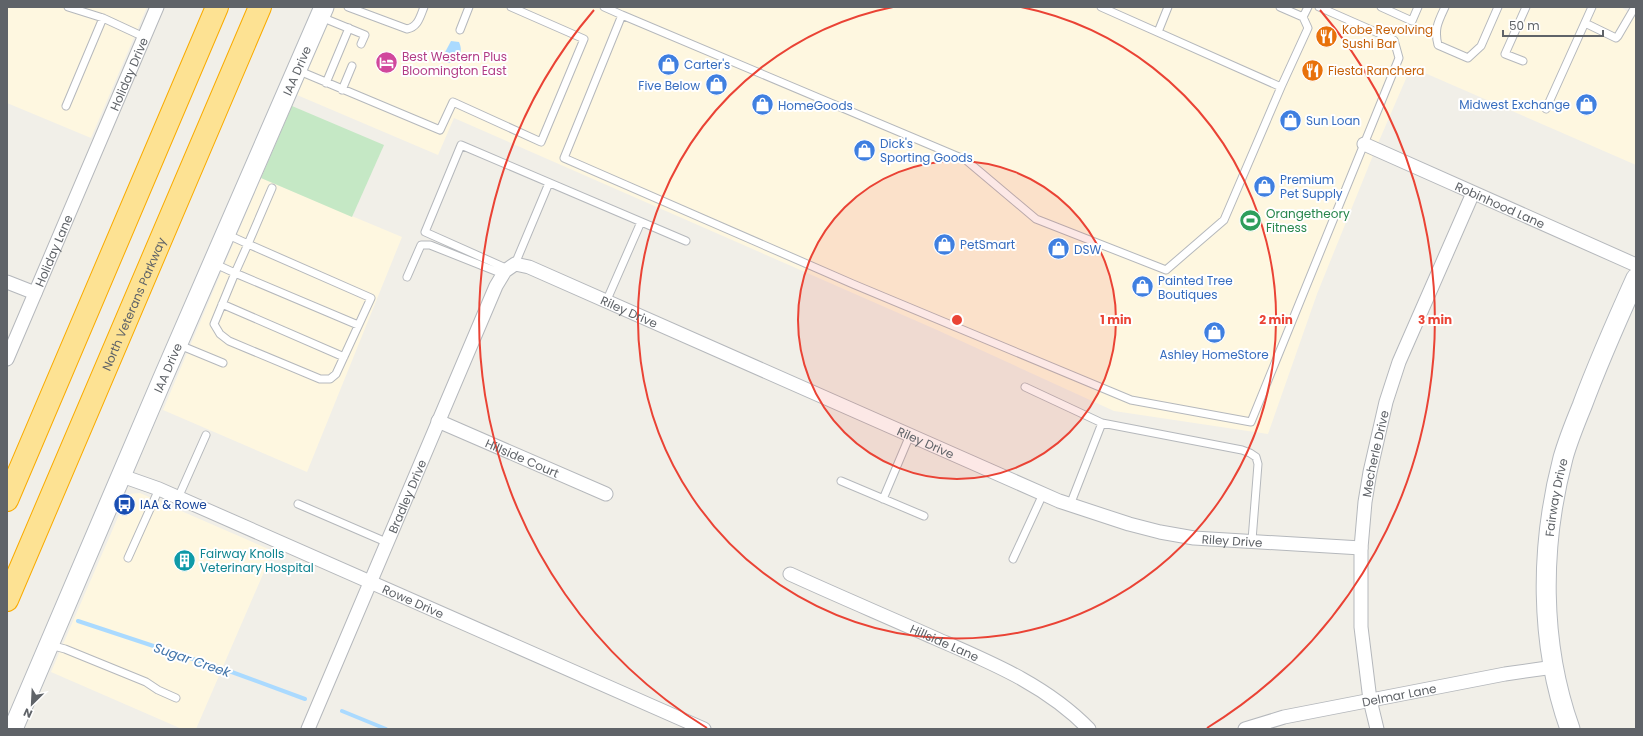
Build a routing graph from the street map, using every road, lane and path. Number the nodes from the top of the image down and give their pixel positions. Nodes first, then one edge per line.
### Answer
1 (68, 7) edge
2 (157, 7) edge
3 (217, 7) edge
4 (260, 7) edge
5 (348, 7) edge
6 (424, 7) edge
7 (469, 7) edge
8 (511, 7) edge
9 (604, 7) edge
10 (1101, 7) edge
11 (1168, 7) edge
12 (1280, 7) edge
13 (1308, 7) edge
14 (1319, 7) edge
15 (1382, 7) edge
16 (1418, 7) edge
17 (1445, 7) edge
18 (1498, 7) edge
19 (1526, 7) edge
20 (1592, 7) edge
21 (1635, 7) edge
22 (86, 10) edge
23 (322, 12) edge
24 (622, 15) junction
25 (1303, 17) junction
26 (103, 18) junction
27 (1585, 23) junction
28 (349, 28) junction
29 (460, 30) dead end
30 (1158, 32) junction
31 (144, 37) junction
32 (361, 44) dead end
33 (1523, 61) dead end
34 (352, 66) dead end
35 (296, 70) junction
36 (326, 83) junction
37 (1282, 87) junction
38 (342, 90) junction
39 (66, 106) dead end
40 (1546, 109) dead end
41 (100, 141) joint
42 (1364, 144) junction
43 (549, 183) junction
44 (272, 188) dead end
45 (1472, 193) junction
46 (641, 222) junction
47 (226, 234) junction
48 (686, 241) dead end
49 (248, 244) junction
50 (212, 263) junction
51 (1636, 265) edge
52 (510, 268) junction
53 (235, 274) junction
54 (407, 277) dead end
55 (1636, 278) edge
56 (7, 282) edge
57 (35, 293) junction
58 (606, 302) junction
59 (222, 304) junction
60 (358, 325) junction
61 (177, 344) junction
62 (344, 358) junction
63 (7, 359) edge
64 (223, 363) dead end
65 (1025, 387) dead end
66 (438, 421) junction
67 (1102, 422) junction
68 (206, 435) dead end
69 (910, 435) junction
70 (122, 476) junction
71 (841, 480) dead end
72 (159, 489) junction
73 (606, 494) dead end
74 (1043, 494) junction
75 (178, 498) junction
76 (882, 499) junction
77 (7, 500) edge
78 (298, 504) dead end
79 (1070, 505) junction
80 (924, 516) dead end
81 (1252, 540) junction
82 (386, 542) junction
83 (1361, 548) junction
84 (128, 558) dead end
85 (1013, 560) dead end
86 (790, 574) dead end
87 (369, 583) junction
88 (7, 600) edge
89 (50, 645) junction
90 (1554, 667) junction
91 (176, 698) dead end
92 (1370, 700) junction
93 (14, 729) edge
94 (308, 729) edge
95 (704, 729) edge
96 (1089, 729) edge
97 (1245, 729) edge
98 (1377, 729) edge
99 (1570, 729) edge

1 - 22 lane
2 - 31 street, Holiday Drive
3 - 77 highway
4 - 88 highway, North Veterans Parkway
5 - 6 lane
7 - 29 lane
8 - 38 lane
9 - 24 lane
10 - 30 lane
11 - 30 lane
12 - 25 lane
13 - 25 lane
14 - 42 lane
15 - 16 lane
17 - 18 lane
19 - 33 lane
20 - 27 lane
21 - 27 lane
22 - 26 lane
23 - 28 lane
23 - 35 street, IAA Drive
24 - 37 lane
24 - 42 lane
25 - 37 lane
26 - 31 lane
26 - 39 lane
27 - 40 lane
28 - 32 lane
28 - 36 lane
30 - 37 lane
31 - 41 street, Holiday Drive
34 - 38 lane
35 - 36 lane
35 - 47 street, IAA Drive
36 - 38 lane
41 - 57 street, Holiday Lane
42 - 45 street, Robinhood Lane
43 - 46 lane
43 - 52 lane
43 - 52 lane
44 - 49 lane
45 - 51 street, Robinhood Lane
45 - 83 street, Mecherle Drive
46 - 48 lane
46 - 58 lane
47 - 49 lane
47 - 50 street, IAA Drive
49 - 53 lane
49 - 60 lane
50 - 53 lane
50 - 61 street, IAA Drive
52 - 54 lane
52 - 58 street, Riley Drive
52 - 66 street, Bradley Drive
53 - 59 lane
53 - 60 lane
55 - 90 street, Fairway Drive
56 - 57 street
57 - 63 street, Holiday Lane
58 - 69 street, Riley Drive
59 - 62 lane
59 - 62 lane
60 - 62 lane
61 - 64 lane
61 - 70 street, IAA Drive
65 - 67 lane
66 - 73 street, Hillside Court
66 - 82 street, Bradley Drive
67 - 79 lane
67 - 81 lane
68 - 75 lane
69 - 74 street, Riley Drive
69 - 76 lane
70 - 72 street, Rowe Drive
70 - 89 street, IAA Drive
71 - 76 lane
72 - 75 street, Rowe Drive
72 - 84 lane
74 - 79 street, Riley Drive
74 - 85 lane
75 - 87 street, Rowe Drive
76 - 80 lane
78 - 82 lane
79 - 81 street, Riley Drive
81 - 83 street, Riley Drive
82 - 87 street, Bradley Drive
83 - 92 street, Mecherle Drive
86 - 96 street, Hillside Lane
87 - 94 street, Bradley Drive
87 - 95 street, Rowe Drive
89 - 91 lane
89 - 93 street, IAA Drive
90 - 92 street, Delmar Lane
90 - 99 street, Fairway Drive
92 - 97 street, Delmar Lane
92 - 98 street, Mecherle Drive

